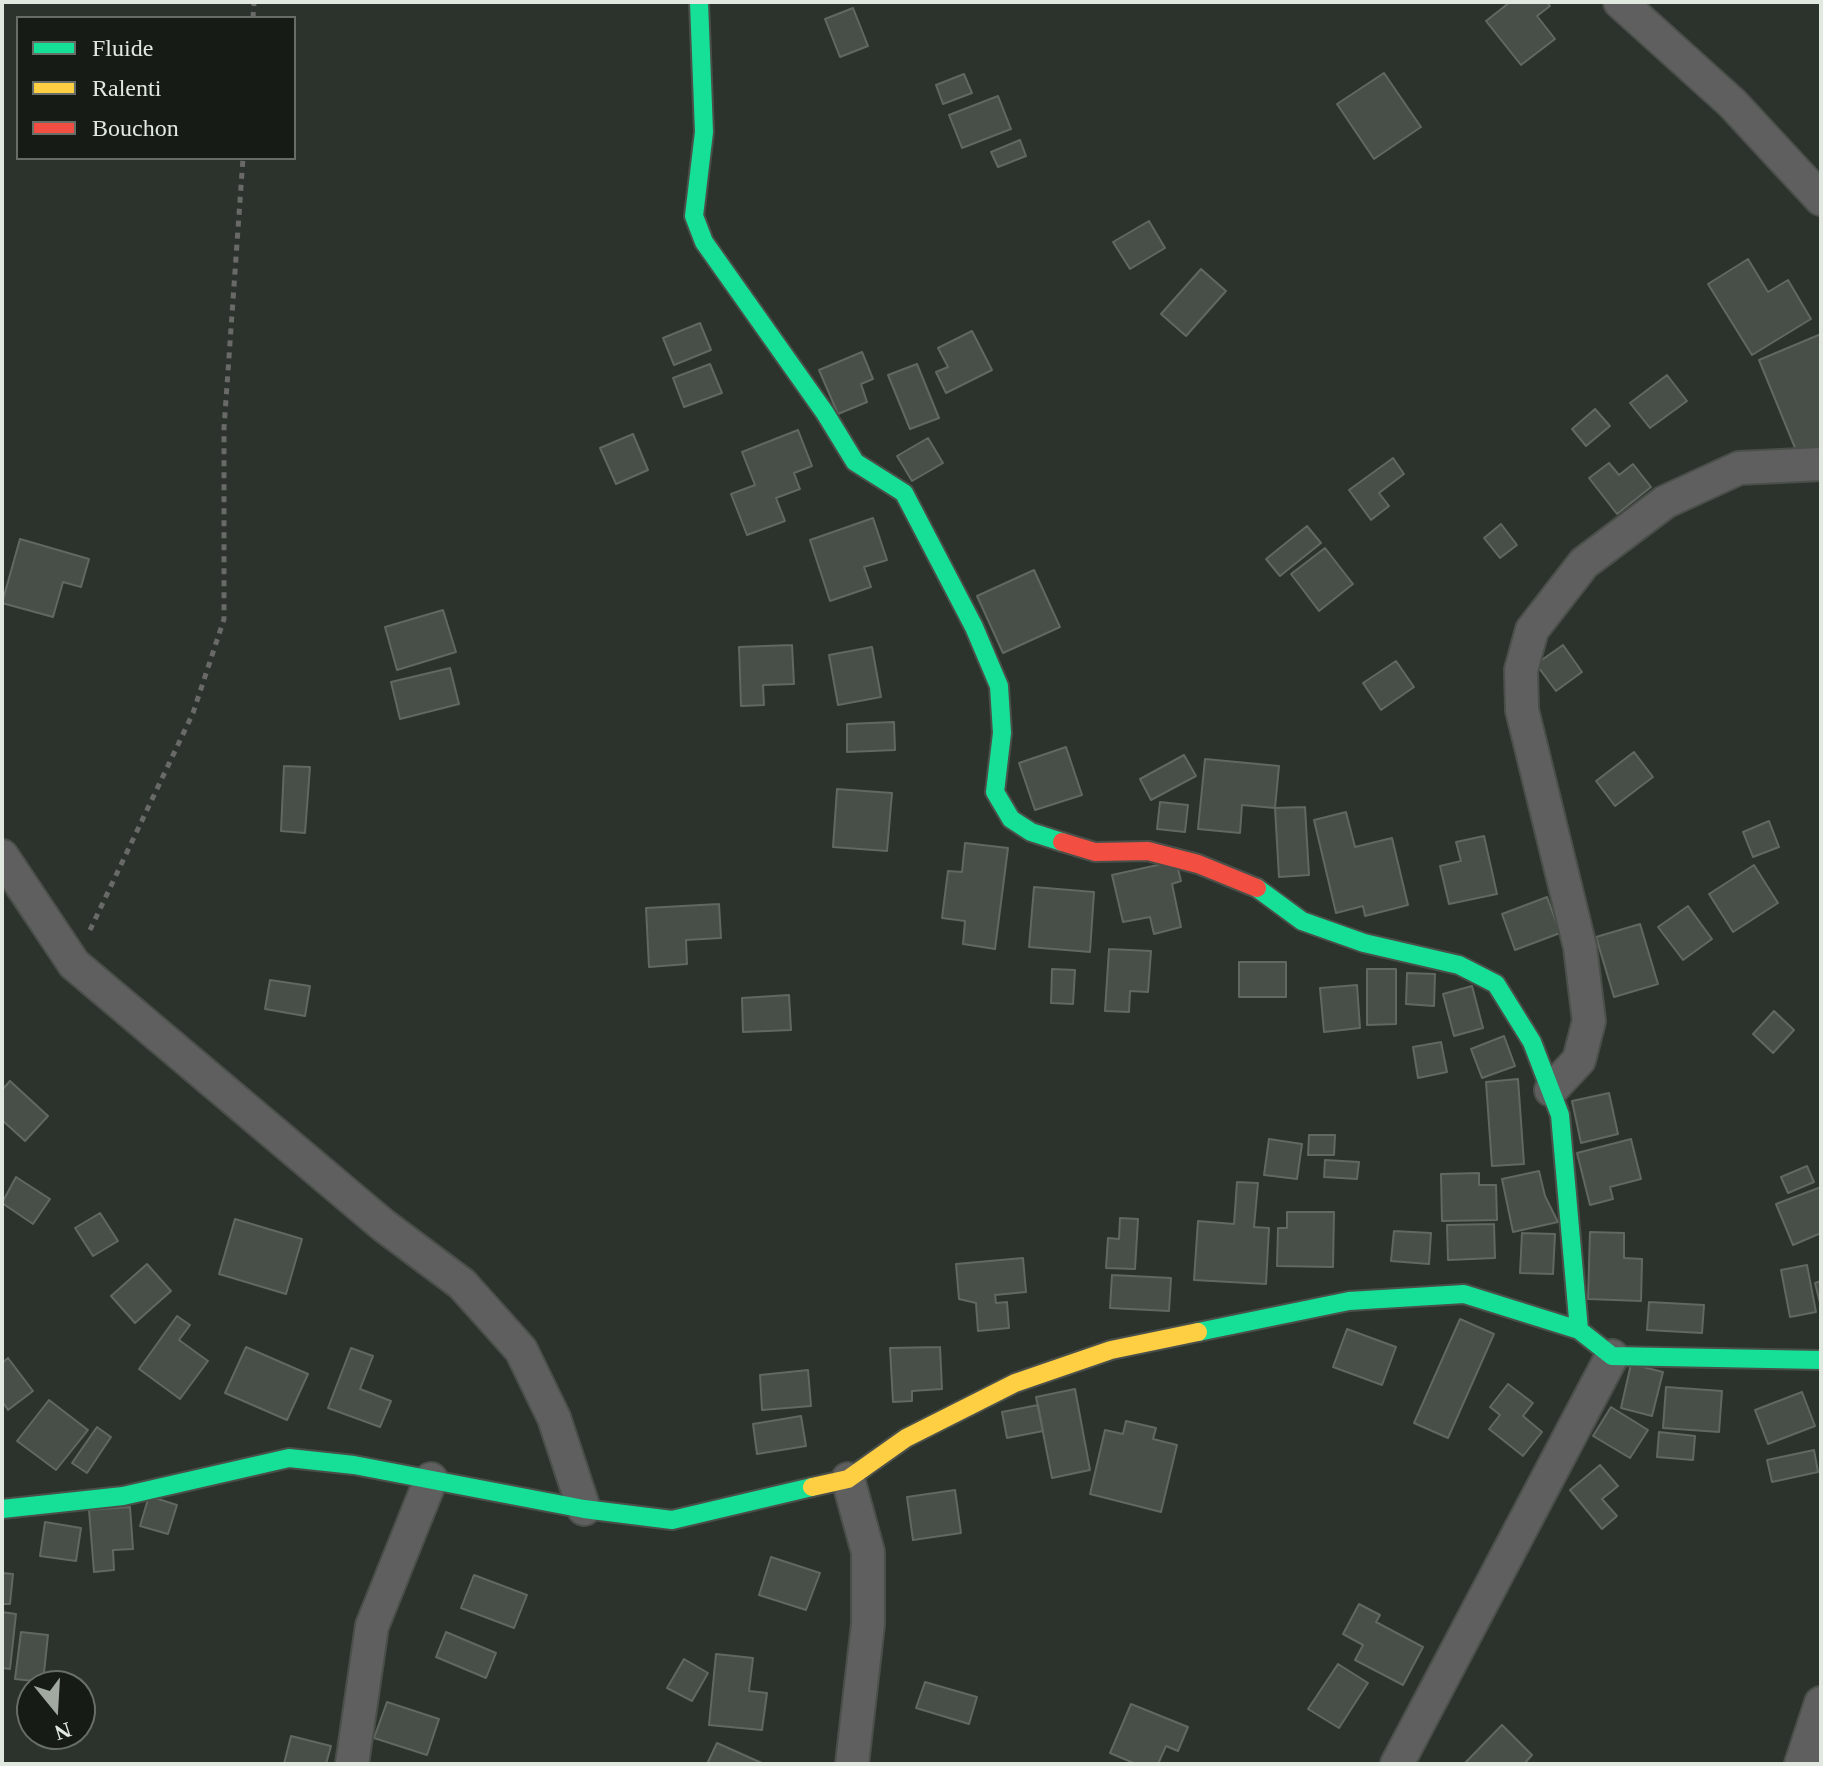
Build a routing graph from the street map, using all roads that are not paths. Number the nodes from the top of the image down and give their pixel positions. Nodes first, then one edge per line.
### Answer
1 (699, 2) edge
2 (1620, 2) edge
3 (1821, 199) edge
4 (1821, 464) edge
5 (2, 856) edge
6 (1551, 1090) junction
7 (1579, 1330) junction
8 (1612, 1356) junction
9 (1821, 1360) edge
10 (431, 1479) junction
11 (848, 1479) junction
12 (2, 1509) edge
13 (584, 1509) junction
14 (1821, 1703) edge
15 (352, 1764) edge
16 (852, 1764) edge
17 (1397, 1764) edge
18 (1801, 1764) edge

1 - 6 street
2 - 3 street
4 - 6 street
5 - 13 street
6 - 7 street
7 - 8 street
7 - 11 street
8 - 9 street
8 - 17 street
10 - 12 street
10 - 13 street
10 - 15 street
11 - 13 street
11 - 16 street
14 - 18 street

